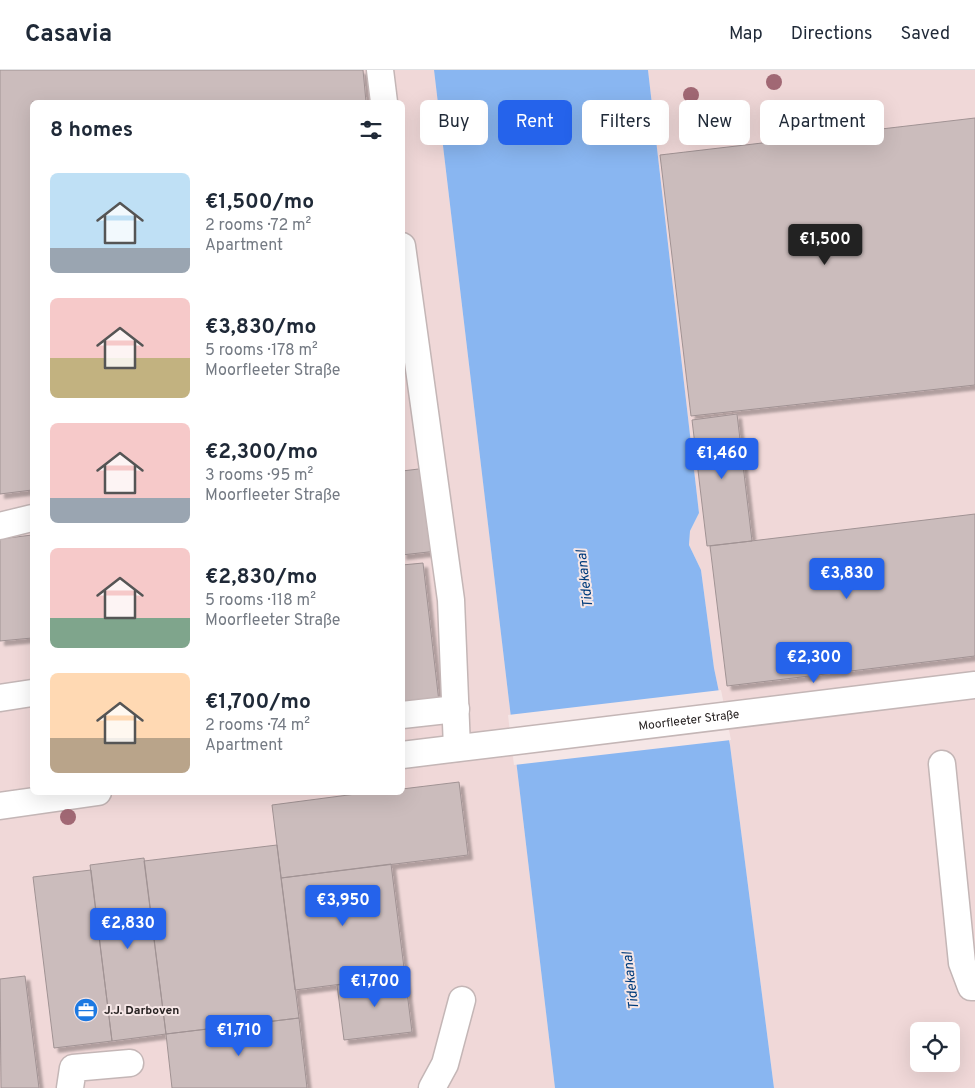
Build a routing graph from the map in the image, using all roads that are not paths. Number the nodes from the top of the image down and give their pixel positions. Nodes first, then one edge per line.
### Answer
1 (380, 70) edge
2 (384, 100) edge
3 (405, 294) edge
4 (410, 373) edge
5 (30, 518) edge
6 (0, 526) edge
7 (975, 684) edge
8 (30, 693) edge
9 (0, 698) edge
10 (456, 709) junction
11 (405, 716) edge
12 (457, 748) junction
13 (405, 754) edge
14 (942, 764) dead end
15 (77, 795) edge
16 (0, 806) edge
17 (975, 987) edge
18 (462, 1000) dead end
19 (130, 1063) dead end
20 (70, 1088) edge
21 (432, 1088) edge

1 - 2 street
3 - 4 street
4 - 10 street
5 - 6 street
7 - 12 street, Moorfleeter Straße
8 - 9 street
10 - 11 street
10 - 12 street
12 - 13 street, Moorfleeter Straße
14 - 17 street
15 - 16 street
18 - 21 street
19 - 20 street

